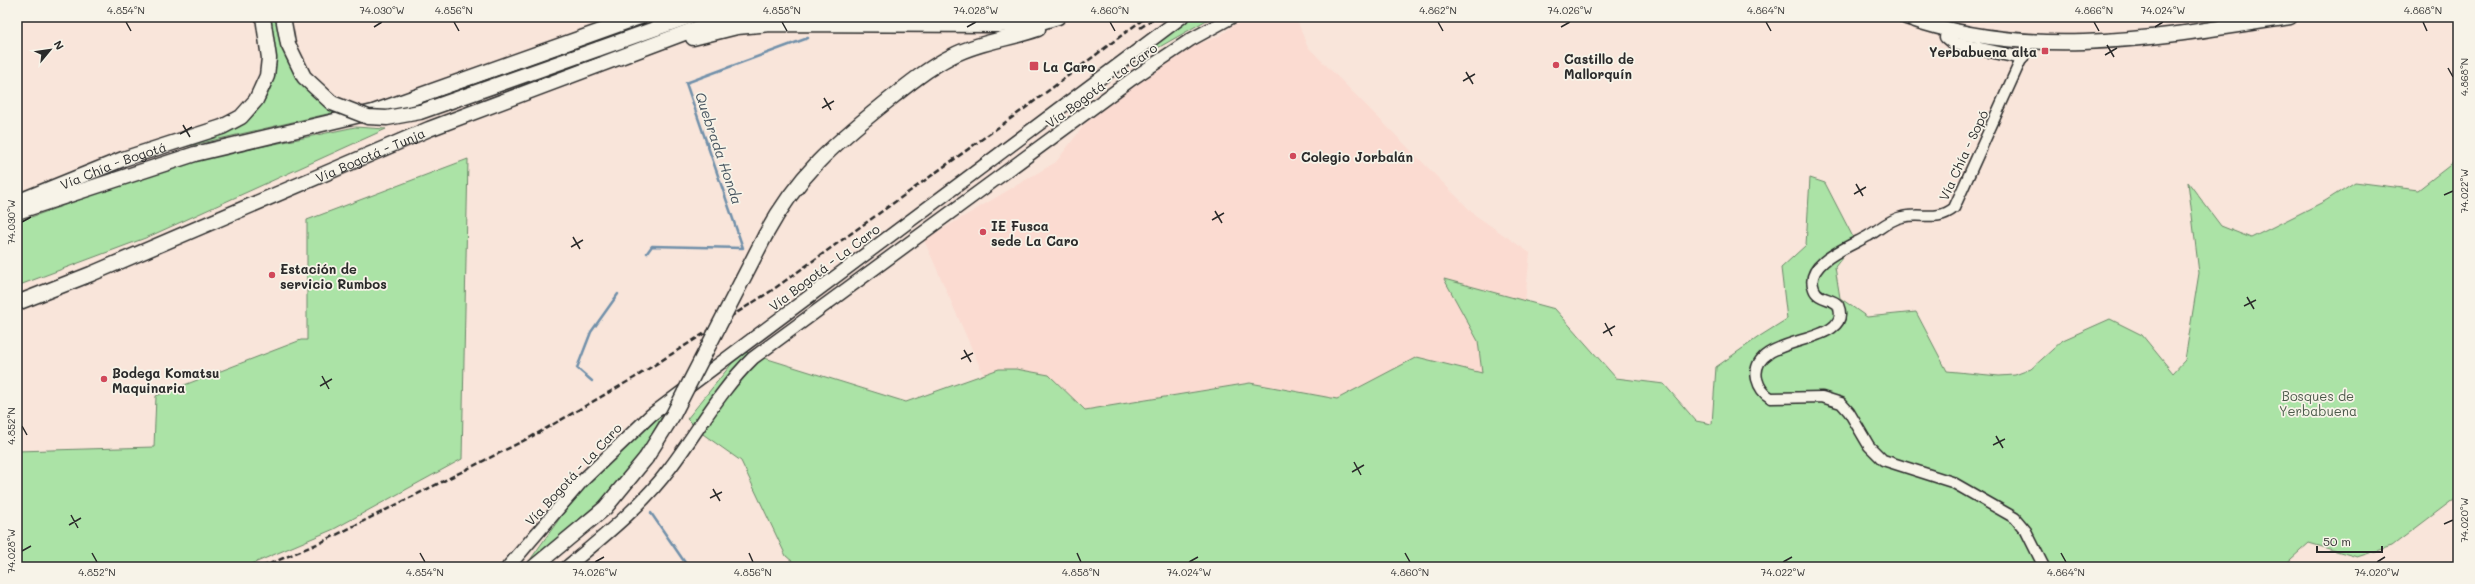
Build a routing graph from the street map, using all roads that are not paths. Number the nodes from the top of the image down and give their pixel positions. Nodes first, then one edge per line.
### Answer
1 (263, 17) edge
2 (283, 17) edge
3 (640, 17) edge
4 (688, 17) edge
5 (727, 17) edge
6 (1058, 17) edge
7 (1067, 17) edge
8 (1182, 17) edge
9 (1232, 17) edge
10 (1906, 17) edge
11 (2290, 17) edge
12 (1946, 37) dead end
13 (2028, 42) junction
14 (631, 54) junction
15 (2022, 58) junction
16 (17, 202) edge
17 (17, 212) edge
18 (17, 303) edge
19 (508, 567) edge
20 (534, 567) edge
21 (567, 567) edge
22 (2044, 567) edge

1 - 16 highway, Vía Chía - Bogotá
2 - 4 highway, bridge
3 - 17 highway
5 - 14 highway, Vía Bogotá - Tunja
6 - 14 highway
7 - 20 highway, bridge
8 - 19 main road, Vía Bogotá - La Caro
9 - 21 main road, Vía Bogotá - La Caro
10 - 13 highway
11 - 13 highway
12 - 15 main road
13 - 15 street, Vía Chía - Sopó
14 - 18 highway, Vía Bogotá - Tunja
15 - 22 street, Vía Chía - Sopó

